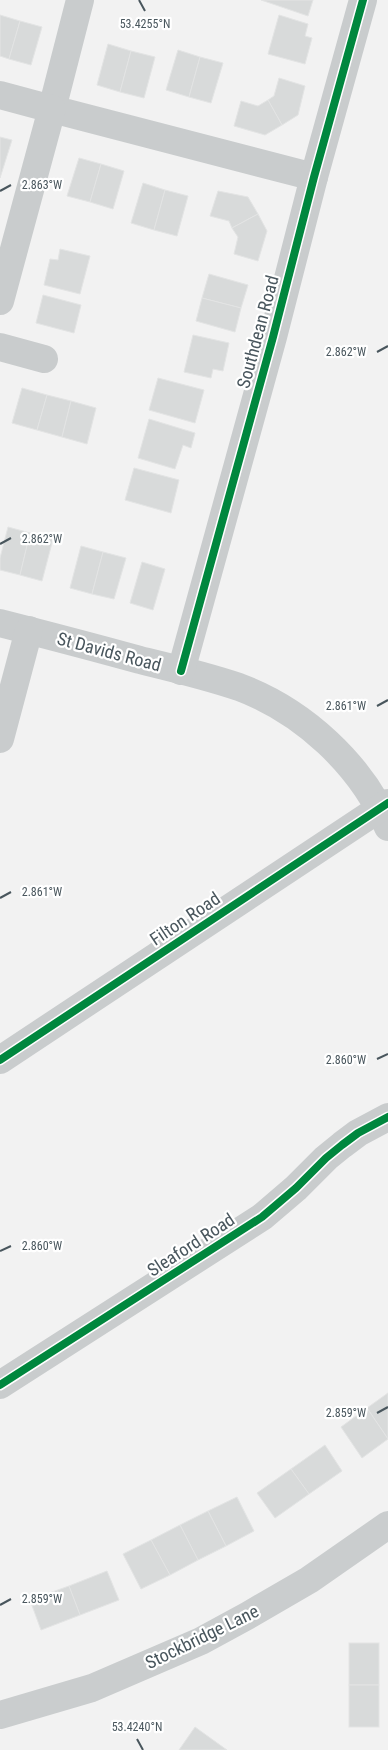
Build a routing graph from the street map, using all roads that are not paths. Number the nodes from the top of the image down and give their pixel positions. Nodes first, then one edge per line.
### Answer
1 (80, 0) edge
2 (363, 0) edge
3 (0, 95) edge
4 (52, 110) junction
5 (314, 178) junction
6 (0, 301) edge
7 (0, 347) edge
8 (44, 358) dead end
9 (0, 623) edge
10 (29, 630) junction
11 (181, 670) junction
12 (0, 738) edge
13 (385, 812) edge
14 (0, 1060) edge
15 (388, 1117) edge
16 (0, 1385) edge
17 (388, 1525) edge
18 (0, 1715) edge

1 - 4 street
2 - 5 street, Southdean Road
3 - 4 street
4 - 5 street
4 - 6 street
5 - 11 street, Southdean Road
7 - 8 street
9 - 10 street, St Davids Road
10 - 11 street, St Davids Road
10 - 12 street
11 - 13 street, St Davids Road
13 - 14 street, Filton Road
15 - 16 street, Sleaford Road
17 - 18 main road, Stockbridge Lane

